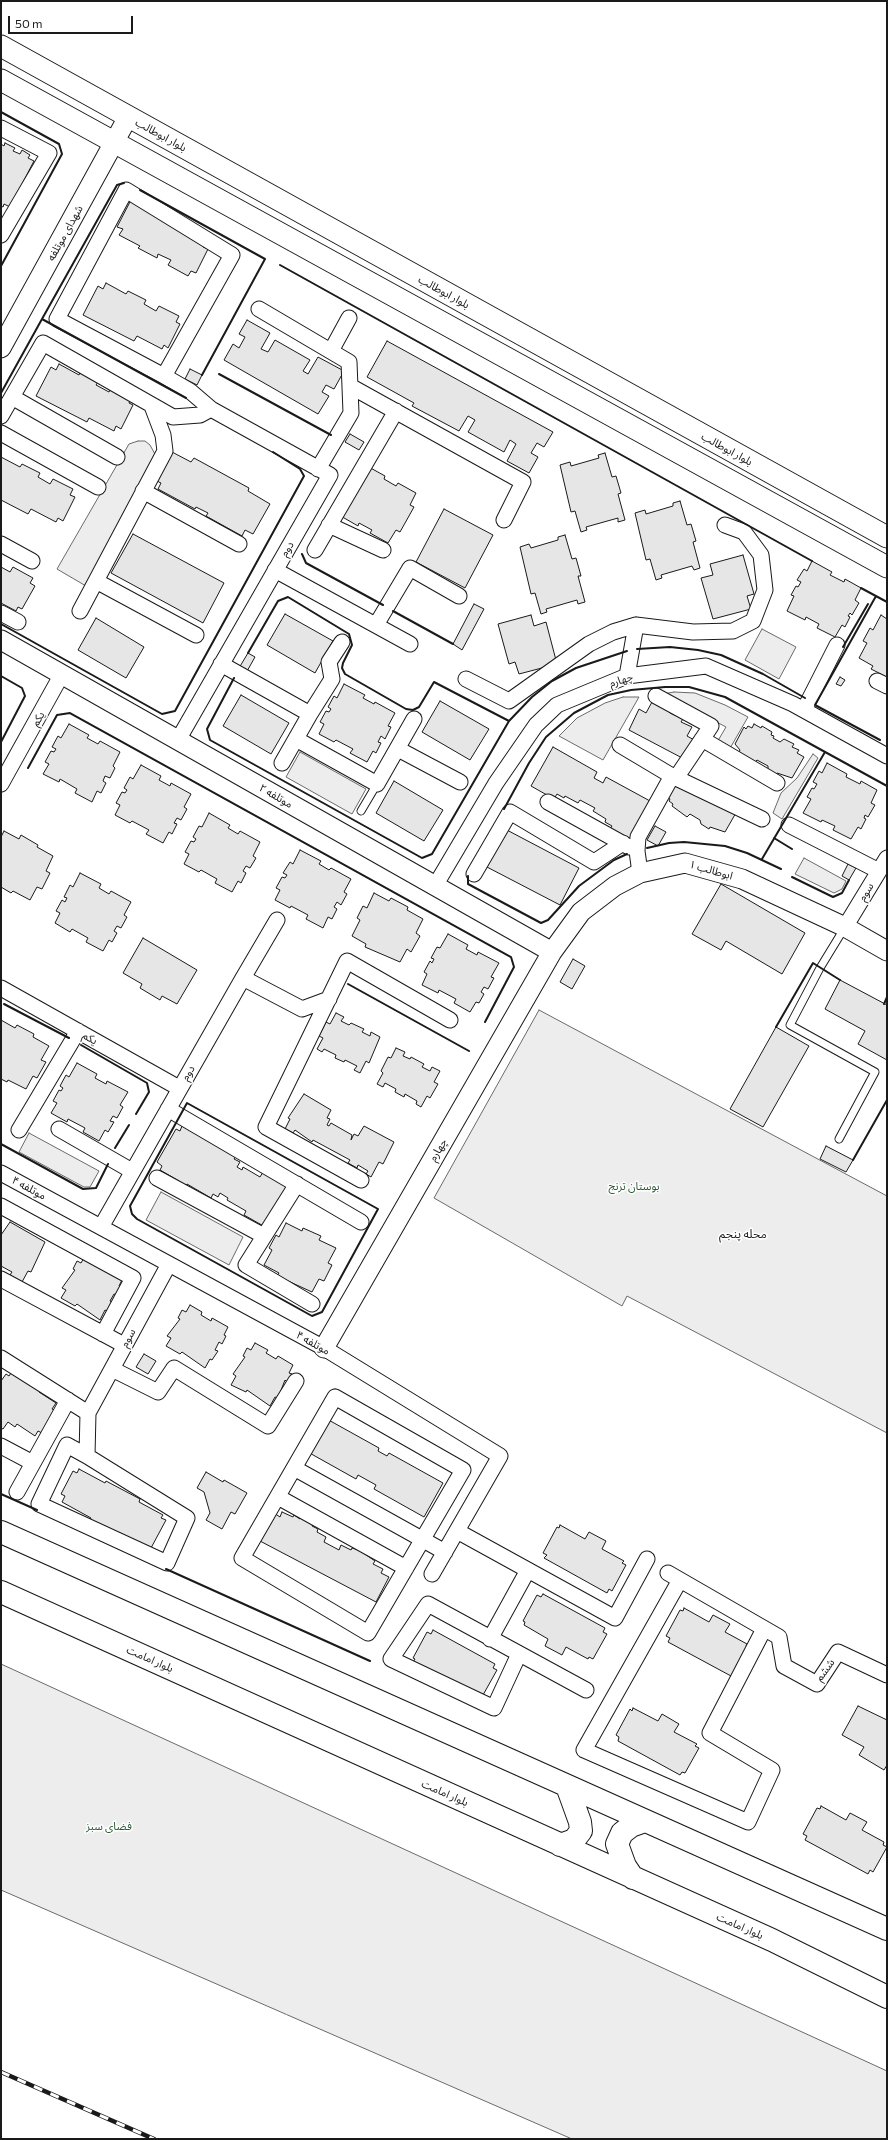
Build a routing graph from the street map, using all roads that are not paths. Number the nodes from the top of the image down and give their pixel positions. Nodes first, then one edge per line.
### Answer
1 (1, 46) edge
2 (1, 80) edge
3 (128, 117) junction
4 (1, 128) edge
5 (114, 142) junction
6 (1, 235) edge
7 (259, 309) dead end
8 (348, 318) dead end
9 (1, 348) edge
10 (331, 351) junction
11 (164, 376) junction
12 (350, 386) junction
13 (12, 397) junction
14 (152, 406) junction
15 (211, 409) junction
16 (396, 411) junction
17 (1, 416) edge
18 (1, 433) edge
19 (118, 457) dead end
20 (318, 469) junction
21 (98, 487) dead end
22 (144, 491) junction
23 (504, 520) dead end
24 (330, 525) junction
25 (725, 525) dead end
26 (887, 537) edge
27 (1, 544) edge
28 (238, 544) dead end
29 (315, 550) dead end
30 (383, 550) dead end
31 (32, 561) dead end
32 (887, 567) edge
33 (275, 570) junction
34 (96, 581) junction
35 (459, 596) dead end
36 (80, 611) dead end
37 (1, 613) edge
38 (18, 622) dead end
39 (376, 625) junction
40 (636, 625) junction
41 (196, 635) dead end
42 (1, 640) edge
43 (342, 642) dead end
44 (410, 644) dead end
45 (837, 645) dead end
46 (221, 664) junction
47 (62, 674) junction
48 (627, 676) junction
49 (466, 679) dead end
50 (656, 696) dead end
51 (804, 710) junction
52 (310, 714) junction
53 (414, 719) dead end
54 (296, 739) junction
55 (702, 739) junction
56 (178, 740) junction
57 (620, 745) dead end
58 (398, 749) junction
59 (885, 751) edge
60 (7, 759) edge
61 (282, 763) dead end
62 (674, 777) junction
63 (460, 782) dead end
64 (777, 782) dead end
65 (1, 784) edge
66 (377, 784) junction
67 (548, 802) dead end
68 (361, 811) dead end
69 (762, 819) dead end
70 (789, 825) dead end
71 (622, 843) junction
72 (637, 851) junction
73 (883, 864) edge
74 (640, 873) junction
75 (474, 874) dead end
76 (434, 886) junction
77 (276, 920) dead end
78 (845, 927) junction
79 (887, 951) edge
80 (552, 952) junction
81 (243, 978) junction
82 (1, 988) edge
83 (329, 999) junction
84 (450, 1020) dead end
85 (78, 1031) junction
86 (180, 1088) junction
87 (168, 1109) junction
88 (59, 1129) dead end
89 (19, 1130) dead end
90 (839, 1139) dead end
91 (132, 1171) junction
92 (1, 1173) edge
93 (157, 1178) dead end
94 (361, 1180) dead end
95 (297, 1184) junction
96 (1, 1206) edge
97 (361, 1222) dead end
98 (101, 1227) junction
99 (264, 1236) junction
100 (169, 1264) junction
101 (1, 1279) edge
102 (312, 1304) dead end
103 (103, 1334) junction
104 (124, 1346) junction
105 (324, 1348) junction
106 (1, 1358) edge
107 (112, 1369) junction
108 (296, 1381) dead end
109 (68, 1400) junction
110 (88, 1413) junction
111 (1, 1446) edge
112 (87, 1456) junction
113 (33, 1463) junction
114 (294, 1468) junction
115 (17, 1492) dead end
116 (278, 1497) junction
117 (457, 1531) junction
118 (1, 1532) edge
119 (422, 1540) junction
120 (445, 1552) junction
121 (647, 1559) dead end
122 (406, 1568) junction
123 (528, 1570) junction
124 (432, 1574) dead end
125 (1, 1592) edge
126 (764, 1629) junction
127 (490, 1638) junction
128 (519, 1654) junction
129 (887, 1675) edge
130 (586, 1690) dead end
131 (567, 1786) junction
132 (645, 1821) junction
133 (560, 1845) junction
134 (633, 1878) junction
135 (887, 1929) edge
136 (887, 1997) edge

1 - 3 main road, بلوار ابوطالب
2 - 5 main road
3 - 5 street, شهدای موتلفه
3 - 26 main road, بلوار ابوطالب
4 - 6 street
5 - 9 street, شهدای موتلفه
5 - 32 main road
7 - 10 street
8 - 10 street
10 - 12 street
11 - 11 street, دوم
11 - 15 street, دوم
12 - 16 street
12 - 20 street
13 - 14 street
13 - 17 street
13 - 19 street
14 - 15 street
14 - 22 street
15 - 20 street, دوم
16 - 23 street
16 - 24 street
18 - 21 street
20 - 33 street, دوم
22 - 28 street
22 - 34 street
24 - 29 street
24 - 30 street
25 - 40 street
27 - 31 street
33 - 39 street
33 - 46 street, دوم
34 - 36 street
34 - 41 street
35 - 39 street
37 - 38 street
39 - 44 street
40 - 48 street
40 - 49 street
42 - 47 street, موتلفه ۲
43 - 52 street
45 - 51 street
46 - 52 street
46 - 56 street, دوم
47 - 56 street, موتلفه ۲
47 - 60 street, یکم
48 - 51 street, چهارم
48 - 76 street, چهارم
50 - 55 street
51 - 59 street, چهارم
52 - 54 street
53 - 58 street
54 - 61 street
54 - 66 street
55 - 62 street
55 - 64 street
56 - 76 street, موتلفه ۲
57 - 62 street
58 - 63 street
58 - 66 street
60 - 65 street, یکم
62 - 69 street
62 - 72 street
66 - 68 lane
67 - 71 street
70 - 73 street
71 - 72 street
71 - 75 street
72 - 74 street
73 - 78 street, سوم
74 - 78 street, ابوطالب ۱
74 - 80 street, ابوطالب ۱
76 - 80 street, موتلفه ۲
77 - 81 street, دوم
78 - 79 street, ابوطالب ۱
78 - 90 lane
80 - 105 street, چهارم
81 - 83 street
81 - 86 street, دوم
82 - 85 street, یکم
83 - 84 street
83 - 94 street
85 - 86 street, یکم
85 - 89 street
86 - 87 street, دوم
87 - 91 street, دوم
87 - 95 street
88 - 91 street
91 - 98 street, دوم
92 - 98 street, موتلفه ۴
93 - 99 street
95 - 97 street
95 - 99 street
96 - 103 street
98 - 100 street, موتلفه ۴
99 - 102 street
100 - 104 street, سوم
100 - 105 street, موتلفه ۴
101 - 103 street
103 - 104 street
104 - 107 street, سوم
105 - 117 street, موتلفه ۴
106 - 109 street
107 - 108 street
107 - 110 street, سوم
109 - 110 street
109 - 113 street
110 - 112 street
111 - 113 street
112 - 112 street
113 - 115 street
114 - 116 street
114 - 119 street
114 - 119 street
116 - 122 street
116 - 122 street
117 - 120 street, موتلفه ۴
117 - 123 street
118 - 131 main road
119 - 120 street
119 - 122 street
120 - 124 street, موتلفه ۴
121 - 123 street
123 - 127 street
125 - 133 main road, بلوار امامت
126 - 126 street
126 - 129 street, ششم
127 - 128 street
127 - 128 street
128 - 130 street
131 - 132 main road
131 - 133 main road
132 - 134 main road
132 - 135 main road
133 - 134 main road, بلوار امامت
134 - 136 main road, بلوار امامت

